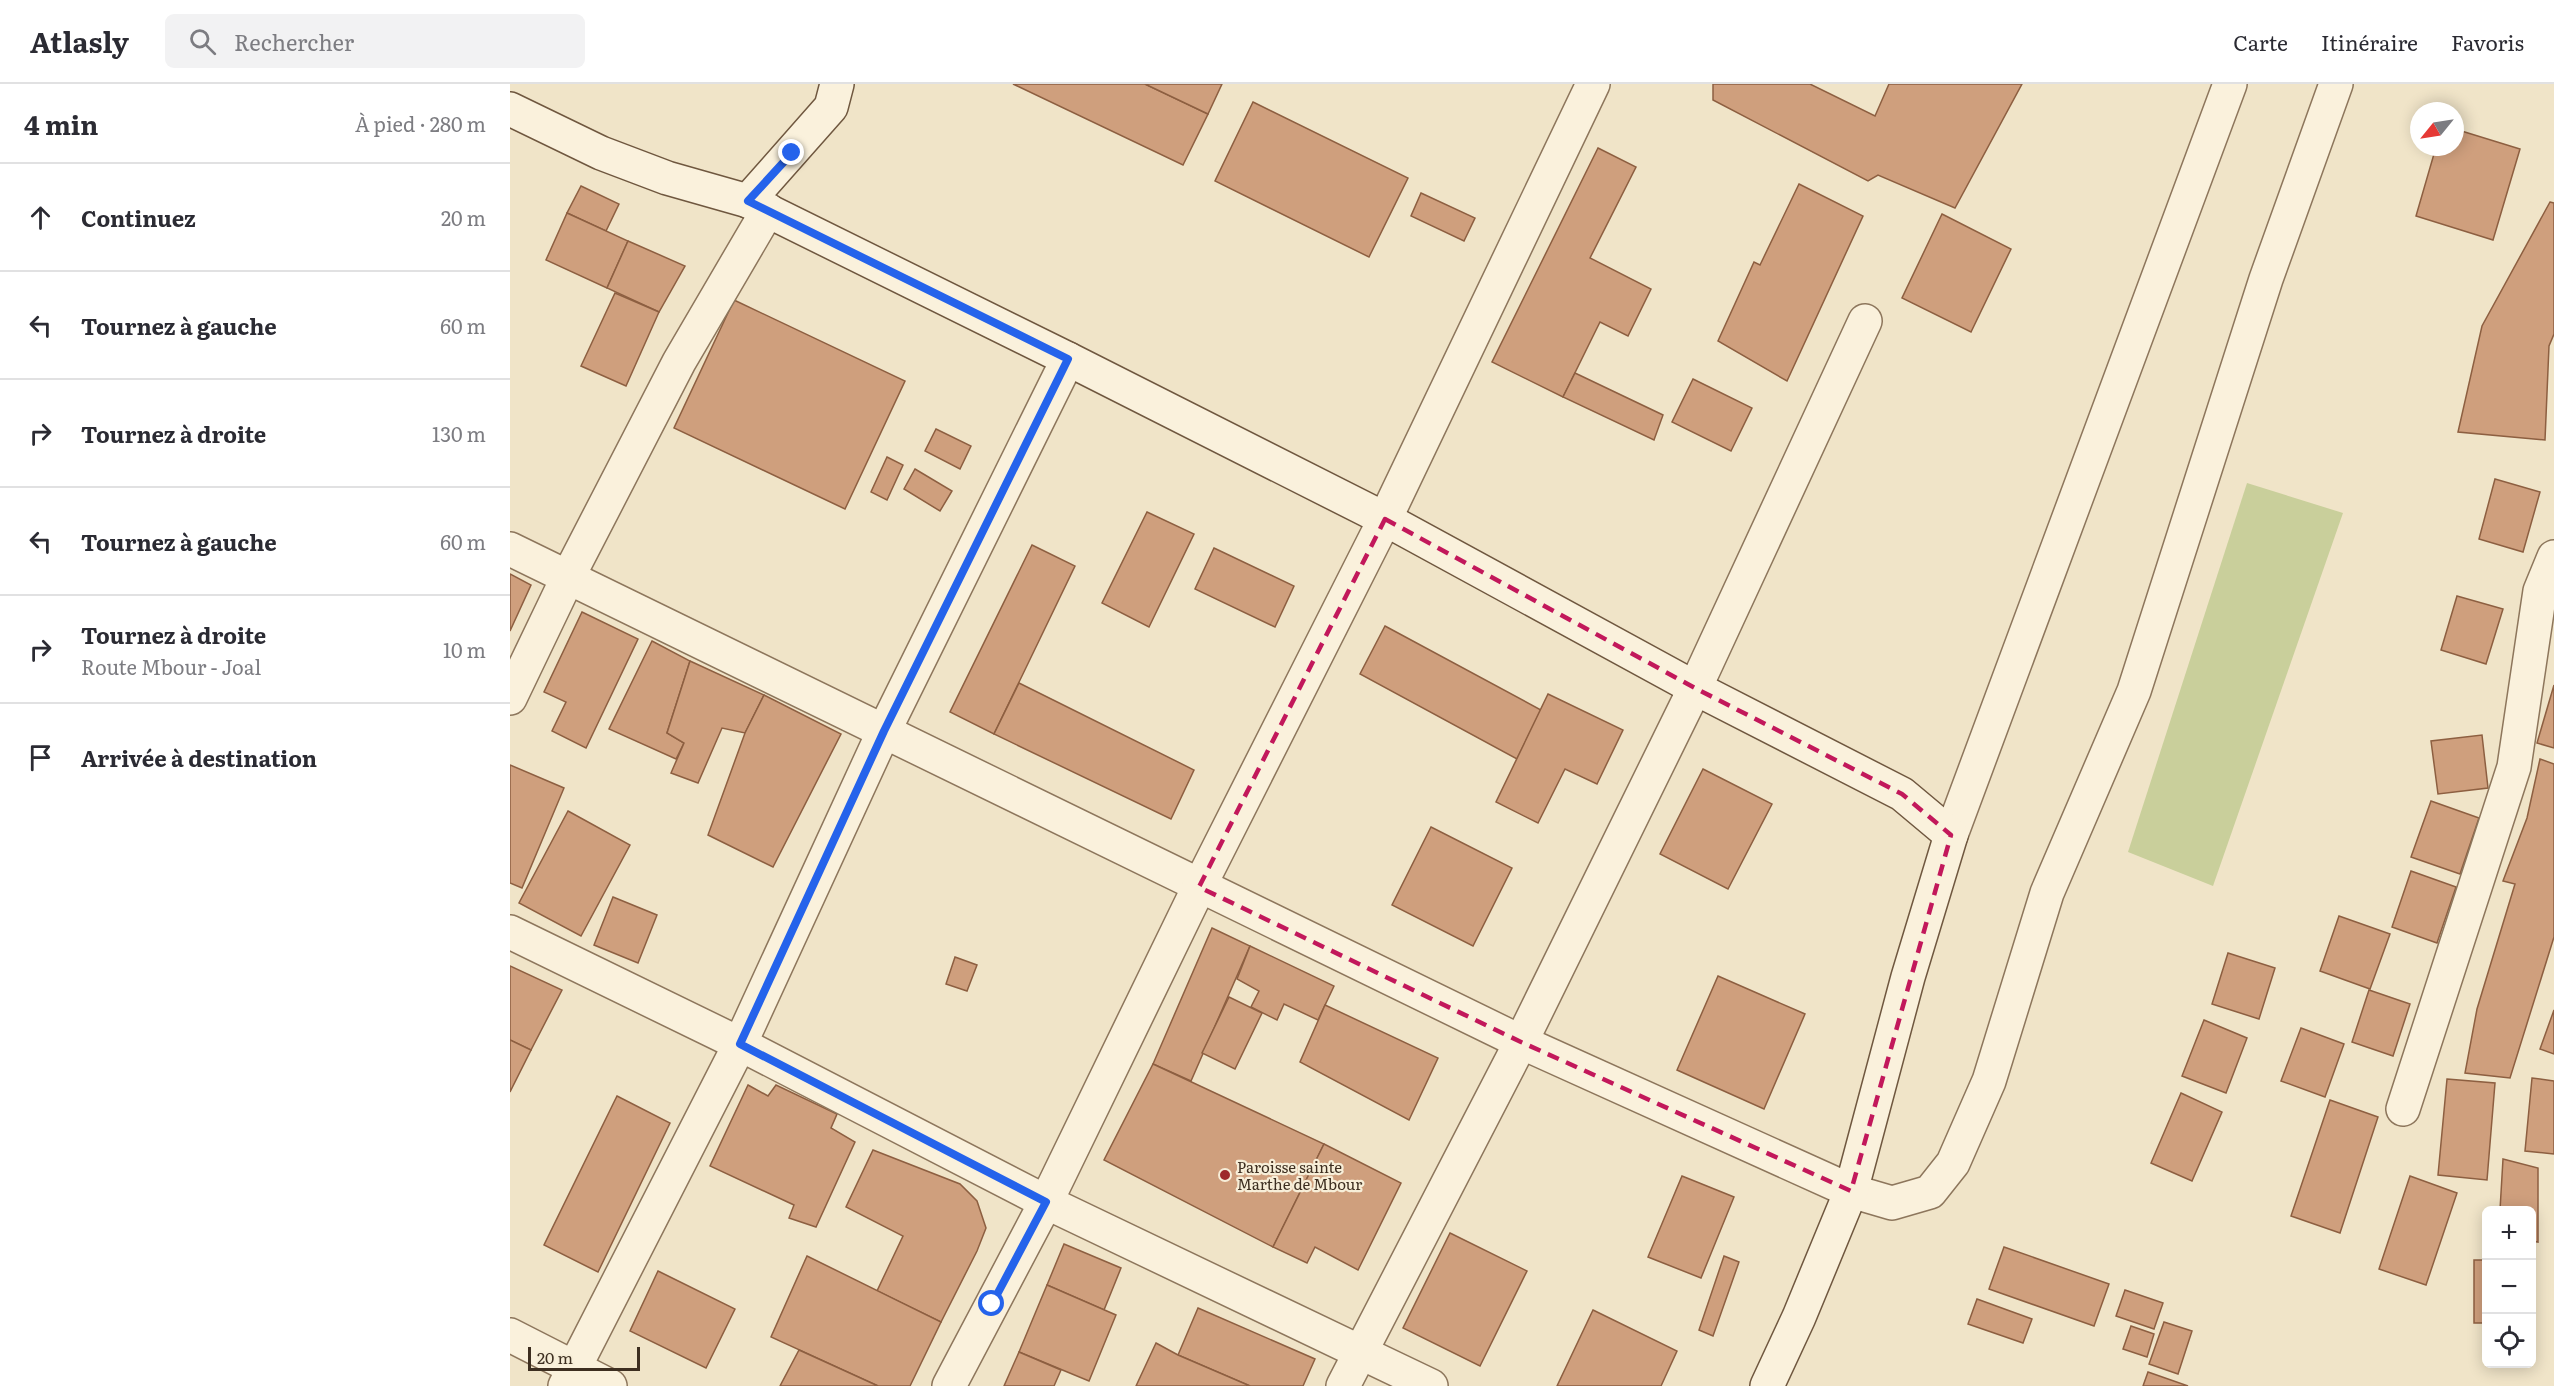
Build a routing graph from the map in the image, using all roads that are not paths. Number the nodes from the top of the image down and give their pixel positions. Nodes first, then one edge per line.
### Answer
1 (837, 84) edge
2 (1593, 84) edge
3 (2230, 84) edge
4 (2337, 84) edge
5 (510, 109) edge
6 (758, 206) junction
7 (1865, 321) dead end
8 (1068, 359) junction
9 (1385, 519) junction
10 (510, 549) edge
11 (2554, 556) edge
12 (568, 577) junction
13 (1695, 688) junction
14 (510, 698) edge
15 (884, 731) junction
16 (1951, 835) junction
17 (1199, 887) junction
18 (510, 932) edge
19 (1521, 1042) junction
20 (740, 1044) junction
21 (2403, 1109) dead end
22 (1851, 1191) junction
23 (1046, 1202) junction
24 (510, 1335) edge
25 (1359, 1353) junction
26 (570, 1377) edge
27 (610, 1386) edge
28 (949, 1386) edge
29 (1343, 1386) edge
30 (1431, 1386) edge
31 (1767, 1386) edge

1 - 6 street
2 - 9 street
3 - 16 street
4 - 22 street
5 - 6 street
6 - 8 street
6 - 12 street
7 - 13 street
8 - 9 street
8 - 15 street
9 - 13 street
9 - 17 street
10 - 12 street
11 - 21 street
12 - 14 street
12 - 15 street
13 - 16 street
13 - 19 street
15 - 17 street
15 - 20 street
16 - 22 street
17 - 19 street
17 - 23 street
18 - 20 street
19 - 22 street
19 - 25 street
20 - 23 street
20 - 26 street
22 - 31 street
23 - 25 street
23 - 28 street
24 - 26 street
25 - 29 street
25 - 30 street
26 - 27 street

